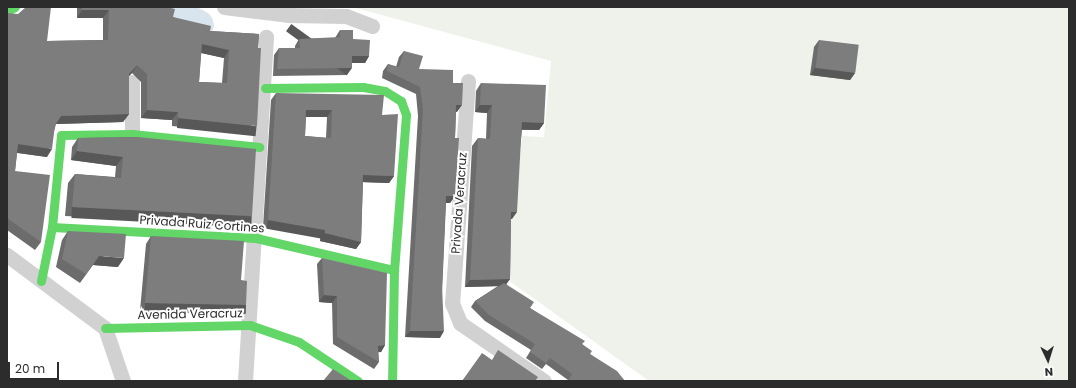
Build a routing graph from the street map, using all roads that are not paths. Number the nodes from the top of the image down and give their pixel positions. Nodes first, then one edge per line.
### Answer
1 (15, 7) edge
2 (224, 7) edge
3 (7, 11) edge
4 (372, 26) dead end
5 (266, 37) dead end
6 (468, 81) dead end
7 (132, 82) edge
8 (265, 88) junction
9 (132, 134) junction
10 (258, 146) junction
11 (52, 227) junction
12 (256, 238) junction
13 (7, 255) edge
14 (394, 270) junction
15 (41, 281) junction
16 (250, 325) junction
17 (105, 328) junction
18 (122, 381) edge
19 (245, 381) edge
20 (358, 381) edge
21 (392, 381) edge
22 (544, 381) edge

1 - 3 street
2 - 4 street
5 - 8 street
6 - 22 street, Privada Veracruz
7 - 9 street
8 - 10 street
8 - 14 street
9 - 10 street
9 - 11 street
10 - 12 street
11 - 12 street, Privada Ruiz Cortines
11 - 15 street
12 - 14 street, Privada Ruiz Cortines
12 - 16 street
13 - 15 street
14 - 21 street
15 - 17 street
16 - 17 street, Avenida Veracruz
16 - 19 street
16 - 20 street, Avenida Veracruz
17 - 18 street

